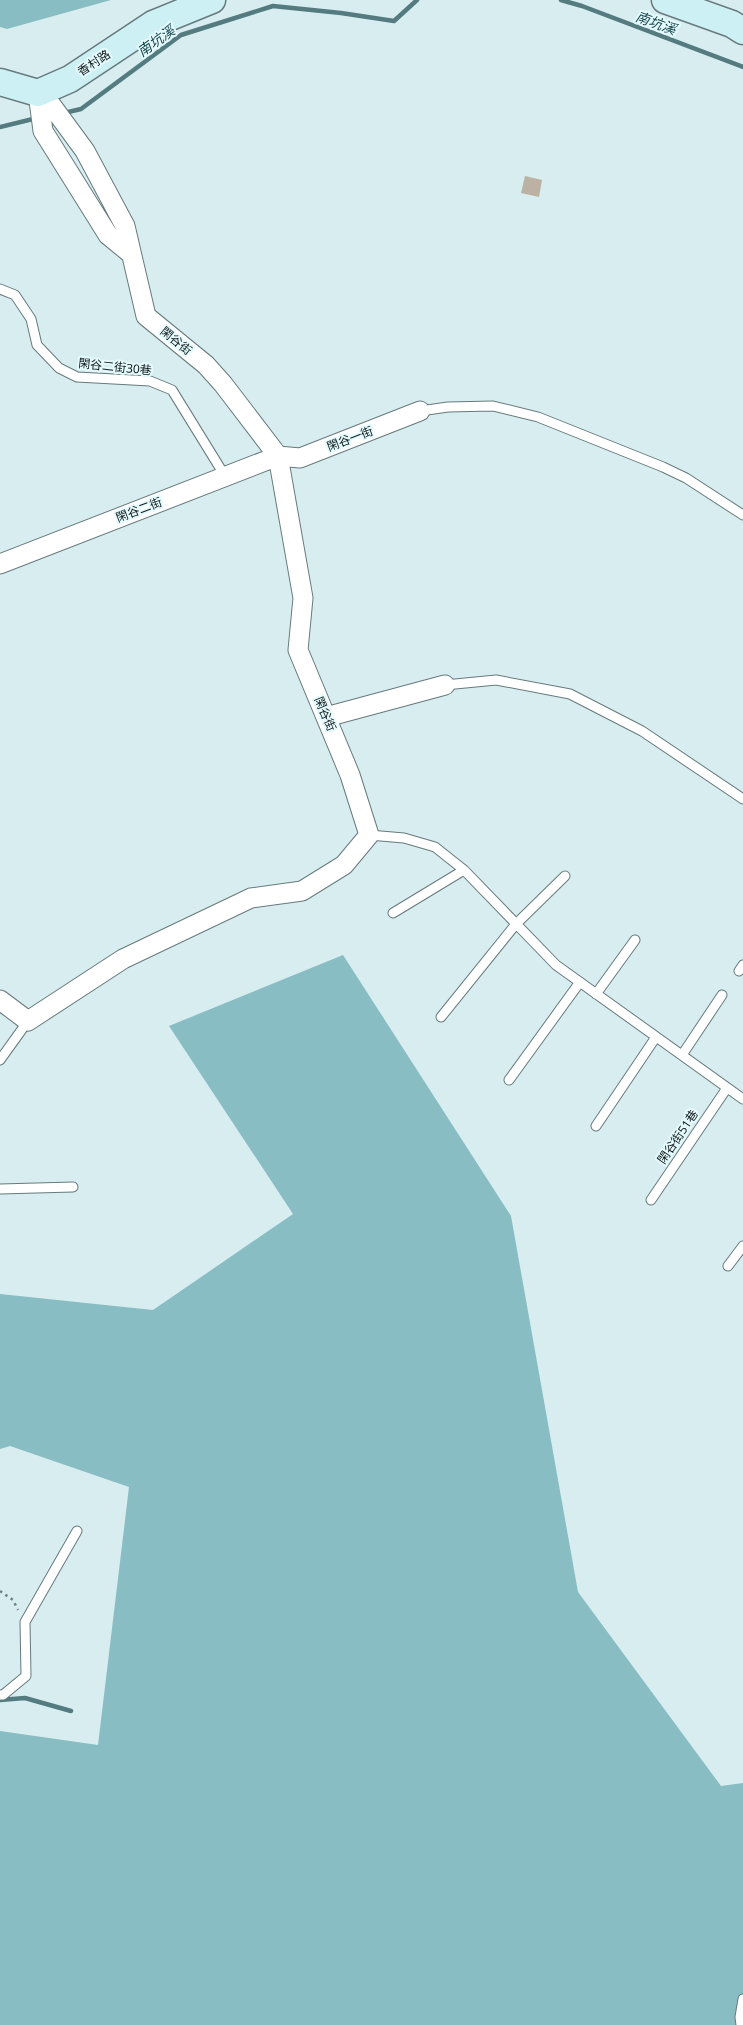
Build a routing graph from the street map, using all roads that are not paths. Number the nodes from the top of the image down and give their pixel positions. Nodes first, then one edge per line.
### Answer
1 (212, 0) edge
2 (665, 0) edge
3 (743, 31) edge
4 (0, 82) edge
5 (48, 106) junction
6 (130, 253) junction
7 (0, 288) edge
8 (420, 411) joint
9 (278, 456) junction
10 (225, 476) junction
11 (743, 514) edge
12 (0, 564) edge
13 (445, 685) joint
14 (326, 717) junction
15 (743, 799) edge
16 (369, 835) junction
17 (464, 870) junction
18 (565, 876) dead end
19 (393, 913) dead end
20 (516, 924) junction
21 (634, 940) dead end
22 (580, 982) junction
23 (596, 994) junction
24 (722, 995) dead end
25 (0, 1000) edge
26 (442, 1016) dead end
27 (28, 1021) junction
28 (656, 1037) junction
29 (682, 1055) junction
30 (0, 1060) edge
31 (509, 1080) dead end
32 (727, 1088) junction
33 (743, 1100) edge
34 (596, 1126) dead end
35 (74, 1187) dead end
36 (0, 1188) edge
37 (651, 1200) dead end
38 (743, 1246) edge
39 (728, 1266) dead end
40 (77, 1530) dead end
41 (0, 1695) edge
42 (743, 1999) edge
43 (741, 2025) edge

1 - 5 street, 香村路
2 - 3 street
4 - 5 street
5 - 6 street, 閑谷街
5 - 6 street
6 - 9 street, 閑谷街
7 - 10 lane, 閑谷二街30巷
8 - 9 street, 閑谷一街
8 - 11 lane
9 - 10 street, 閑谷二街
9 - 14 street, 閑谷街
10 - 12 street, 閑谷二街
13 - 14 street
13 - 15 lane
14 - 16 street, 閑谷街
16 - 17 lane
16 - 27 street
17 - 19 lane
17 - 20 lane
18 - 20 lane
20 - 22 lane
20 - 26 lane
21 - 23 lane
22 - 23 lane
22 - 31 lane
23 - 28 lane
24 - 29 lane
25 - 27 street
27 - 30 lane
28 - 29 lane
28 - 34 lane
29 - 32 lane
32 - 33 lane
32 - 37 lane, 閑谷街51巷
35 - 36 lane
38 - 39 lane
40 - 41 lane
42 - 43 lane

